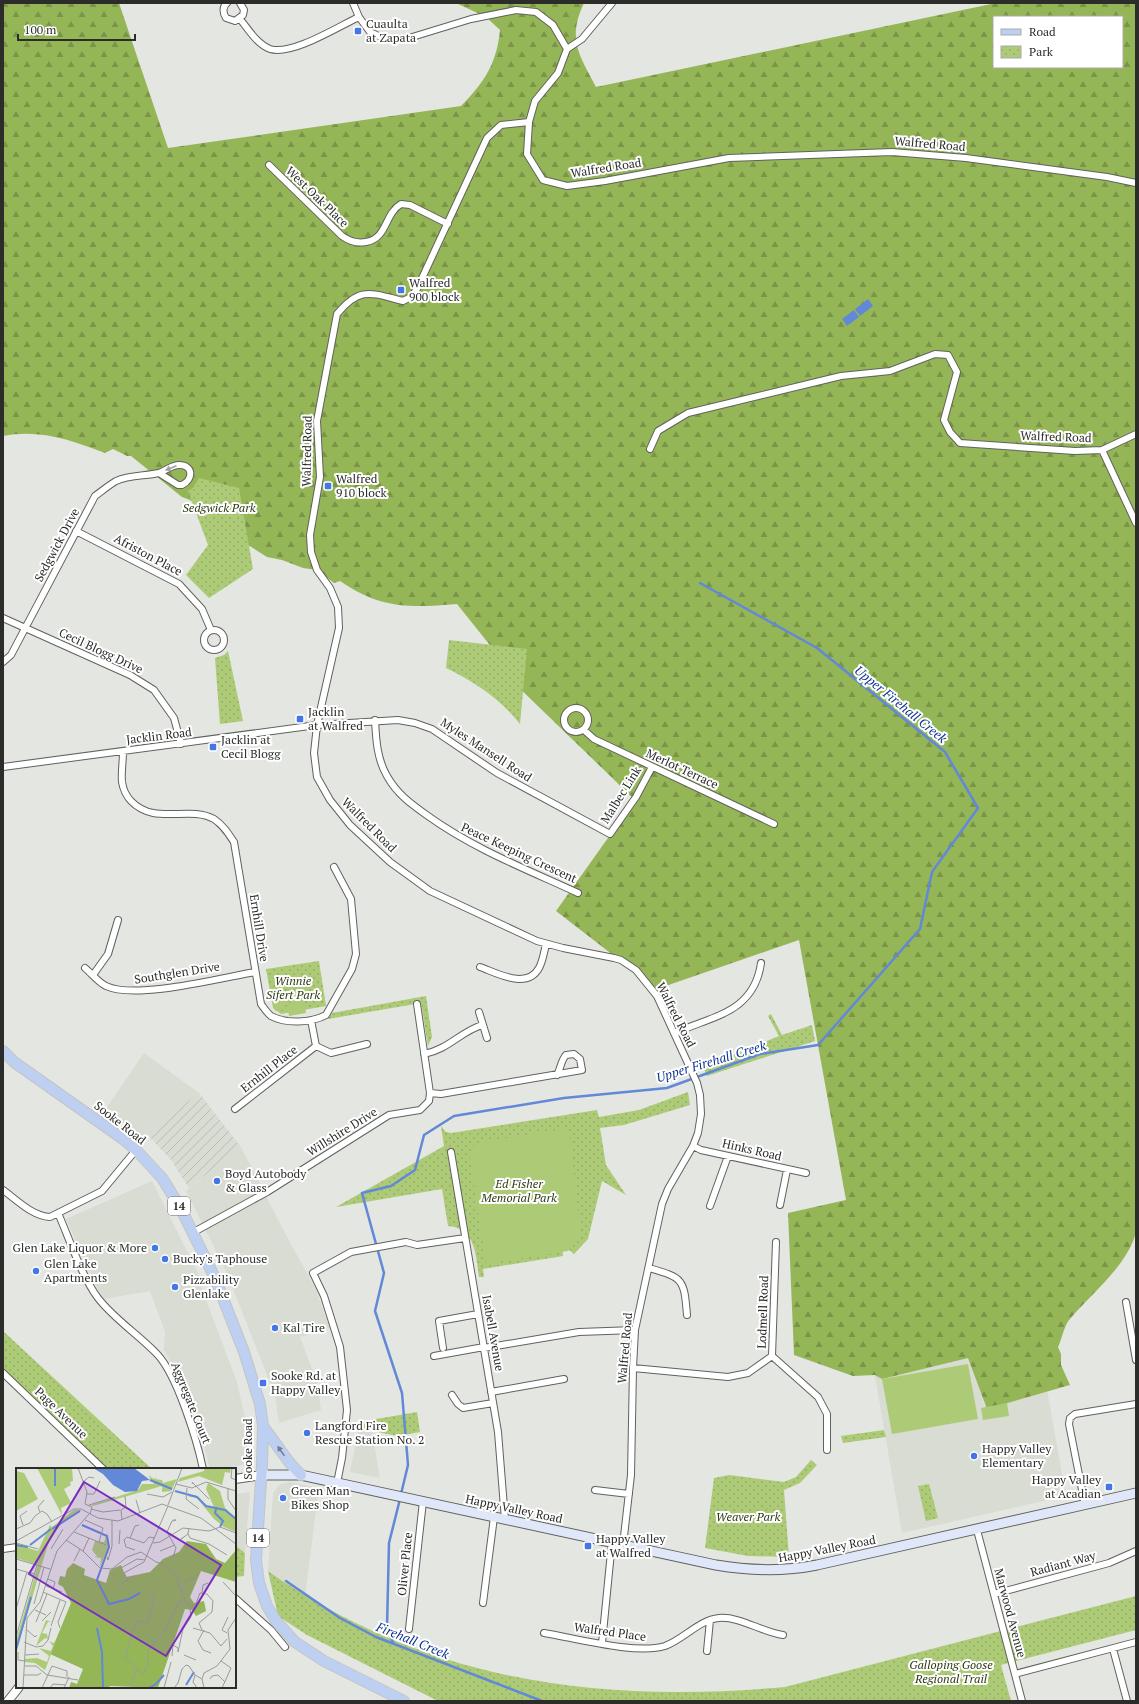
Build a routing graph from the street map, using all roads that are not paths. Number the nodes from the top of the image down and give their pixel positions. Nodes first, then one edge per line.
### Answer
1 (228, 3) edge
2 (240, 3) edge
3 (353, 3) edge
4 (612, 3) edge
5 (359, 17) junction
6 (240, 19) junction
7 (567, 49) junction
8 (529, 122) junction
9 (269, 165) dead end
10 (1136, 184) edge
11 (448, 224) junction
12 (1136, 434) edge
13 (650, 448) dead end
14 (1102, 450) junction
15 (159, 473) junction
16 (1136, 523) edge
17 (76, 531) junction
18 (3, 618) edge
19 (25, 629) junction
20 (211, 630) dead end
21 (3, 662) edge
22 (375, 720) junction
23 (317, 725) junction
24 (584, 730) dead end
25 (181, 744) junction
26 (123, 752) junction
27 (3, 767) edge
28 (652, 767) junction
29 (774, 824) dead end
30 (610, 834) joint
31 (334, 867) dead end
32 (578, 893) dead end
33 (118, 920) dead end
34 (546, 944) junction
35 (761, 963) dead end
36 (480, 967) dead end
37 (85, 968) dead end
38 (255, 972) junction
39 (93, 975) junction
40 (417, 1004) dead end
41 (479, 1012) dead end
42 (311, 1020) junction
43 (482, 1025) junction
44 (675, 1033) junction
45 (487, 1038) dead end
46 (367, 1044) dead end
47 (316, 1046) junction
48 (3, 1051) edge
49 (424, 1054) junction
50 (557, 1075) dead end
51 (430, 1093) junction
52 (235, 1109) dead end
53 (693, 1146) junction
54 (136, 1150) junction
55 (451, 1152) dead end
56 (728, 1156) junction
57 (787, 1170) junction
58 (806, 1173) dead end
59 (3, 1190) edge
60 (780, 1205) dead end
61 (710, 1206) dead end
62 (58, 1213) junction
63 (192, 1233) junction
64 (465, 1238) junction
65 (776, 1242) dead end
66 (648, 1268) junction
67 (1126, 1302) dead end
68 (478, 1314) junction
69 (687, 1315) dead end
70 (635, 1330) junction
71 (484, 1347) junction
72 (443, 1348) dead end
73 (434, 1356) dead end
74 (772, 1356) junction
75 (1136, 1360) edge
76 (633, 1368) junction
77 (3, 1373) edge
78 (564, 1380) dead end
79 (491, 1392) junction
80 (452, 1395) dead end
81 (493, 1403) junction
82 (1136, 1404) edge
83 (263, 1426) junction
84 (827, 1450) dead end
85 (102, 1468) edge
86 (202, 1468) edge
87 (262, 1475) junction
88 (302, 1475) junction
89 (236, 1479) edge
90 (337, 1483) junction
91 (595, 1490) dead end
92 (1136, 1493) edge
93 (629, 1494) junction
94 (422, 1501) junction
95 (1085, 1505) junction
96 (494, 1517) junction
97 (505, 1520) junction
98 (977, 1530) junction
99 (612, 1542) junction
100 (623, 1545) junction
101 (16, 1547) edge
102 (3, 1549) edge
103 (1136, 1551) edge
104 (994, 1594) junction
105 (236, 1599) edge
106 (483, 1603) dead end
107 (710, 1620) junction
108 (409, 1629) dead end
109 (544, 1633) dead end
110 (783, 1635) dead end
111 (1136, 1642) edge
112 (602, 1643) junction
113 (285, 1647) dead end
114 (1113, 1649) junction
115 (707, 1651) dead end
116 (1015, 1674) junction
117 (18, 1688) edge
118 (8, 1701) edge
119 (404, 1701) edge
120 (1022, 1701) edge
121 (1127, 1701) edge

1 - 6 street
2 - 6 street
3 - 5 street
4 - 7 street
5 - 6 street
5 - 7 street
7 - 8 street
8 - 10 street, Walfred Road
8 - 11 street, Walfred Road
9 - 11 street, West Oak Place
11 - 23 street, Walfred Road
12 - 14 street, Walfred Road
13 - 14 street, Walfred Road
14 - 16 street
15 -> 15 street, Sedgwick Drive
15 - 17 street, Sedgwick Drive
17 - 19 street, Sedgwick Drive
17 - 20 street, Afriston Place
18 - 19 street, Cecil Blogg Drive
19 - 21 street, Sedgwick Drive
19 - 25 street, Cecil Blogg Drive
22 - 23 street, Myles Mansell Road
22 - 30 street, Myles Mansell Road
22 - 32 street, Peace Keeping Crescent
23 - 25 street, Jacklin Road
23 - 34 street, Walfred Road
24 - 28 street, Merlot Terrace
25 - 26 street, Jacklin Road
26 - 27 street, Jacklin Road
26 - 38 street, Ernhill Drive
28 - 29 street, Merlot Terrace
28 - 30 street, Malbec Link
31 - 42 street, Ernhill Drive
33 - 39 street
34 - 36 street
34 - 44 street, Walfred Road
35 - 44 street
37 - 39 street, Southglen Drive
38 - 39 street, Southglen Drive
38 - 42 street, Ernhill Drive
40 - 49 street
41 - 43 street
42 - 47 street, Ernhill Place
43 - 45 street
43 - 49 street
44 - 53 street, Walfred Road
46 - 47 street, Ernhill Place
47 - 52 street, Ernhill Place
48 - 54 main road, Sooke Road / 14
49 - 51 street
50 - 51 street
51 - 63 street, Willshire Drive
53 - 56 street, Hinks Road
53 - 66 street, Walfred Road
54 - 62 street
54 - 63 main road, Sooke Road / 14
55 - 64 street, Isabell Avenue
56 - 57 street, Hinks Road
56 - 61 street
57 - 58 street, Hinks Road
57 - 60 street
59 - 62 street
62 - 86 street, Aggregate Court
63 - 83 main road, Sooke Road / 14
64 - 68 street, Isabell Avenue
64 - 90 street
65 - 74 street, Lodmell Road
66 - 69 street
66 - 70 street, Walfred Road
67 - 75 street
68 - 71 street, Isabell Avenue
68 - 72 street
70 - 71 street
70 - 76 street, Walfred Road
71 - 73 street
71 - 79 street, Isabell Avenue
74 - 76 street, Lodmell Road
74 - 84 street
76 - 93 street, Walfred Road
77 - 85 street, Page Avenue
78 - 79 street
79 - 81 street, Isabell Avenue
80 - 81 street
81 - 97 street, Isabell Avenue
82 - 95 street
83 - 87 main road, Sooke Road / 14
88 -> 83 main road
87 - 88 main road, Happy Valley Road
87 - 89 street
87 - 119 main road, Sooke Road / 14
88 - 90 main road, Happy Valley Road
90 - 94 main road, Happy Valley Road
91 - 93 street
92 - 95 main road, Happy Valley Road
93 - 100 street, Walfred Road
94 - 96 main road, Happy Valley Road
94 - 108 street, Oliver Place
95 - 98 main road, Happy Valley Road
96 - 97 main road, Happy Valley Road
96 - 106 street
97 - 99 main road, Happy Valley Road
98 - 100 main road, Happy Valley Road
98 - 104 street, Marwood Avenue
99 - 100 main road, Happy Valley Road
99 - 112 street
101 - 102 street
103 - 104 street, Radiant Way
104 - 116 street, Marwood Avenue
105 - 113 street
107 - 110 street, Walfred Place
107 - 112 street, Walfred Place
107 - 115 street
109 - 112 street, Walfred Place
111 - 114 street
114 - 116 street
114 - 121 street
116 - 120 street, Marwood Avenue
117 - 118 street

